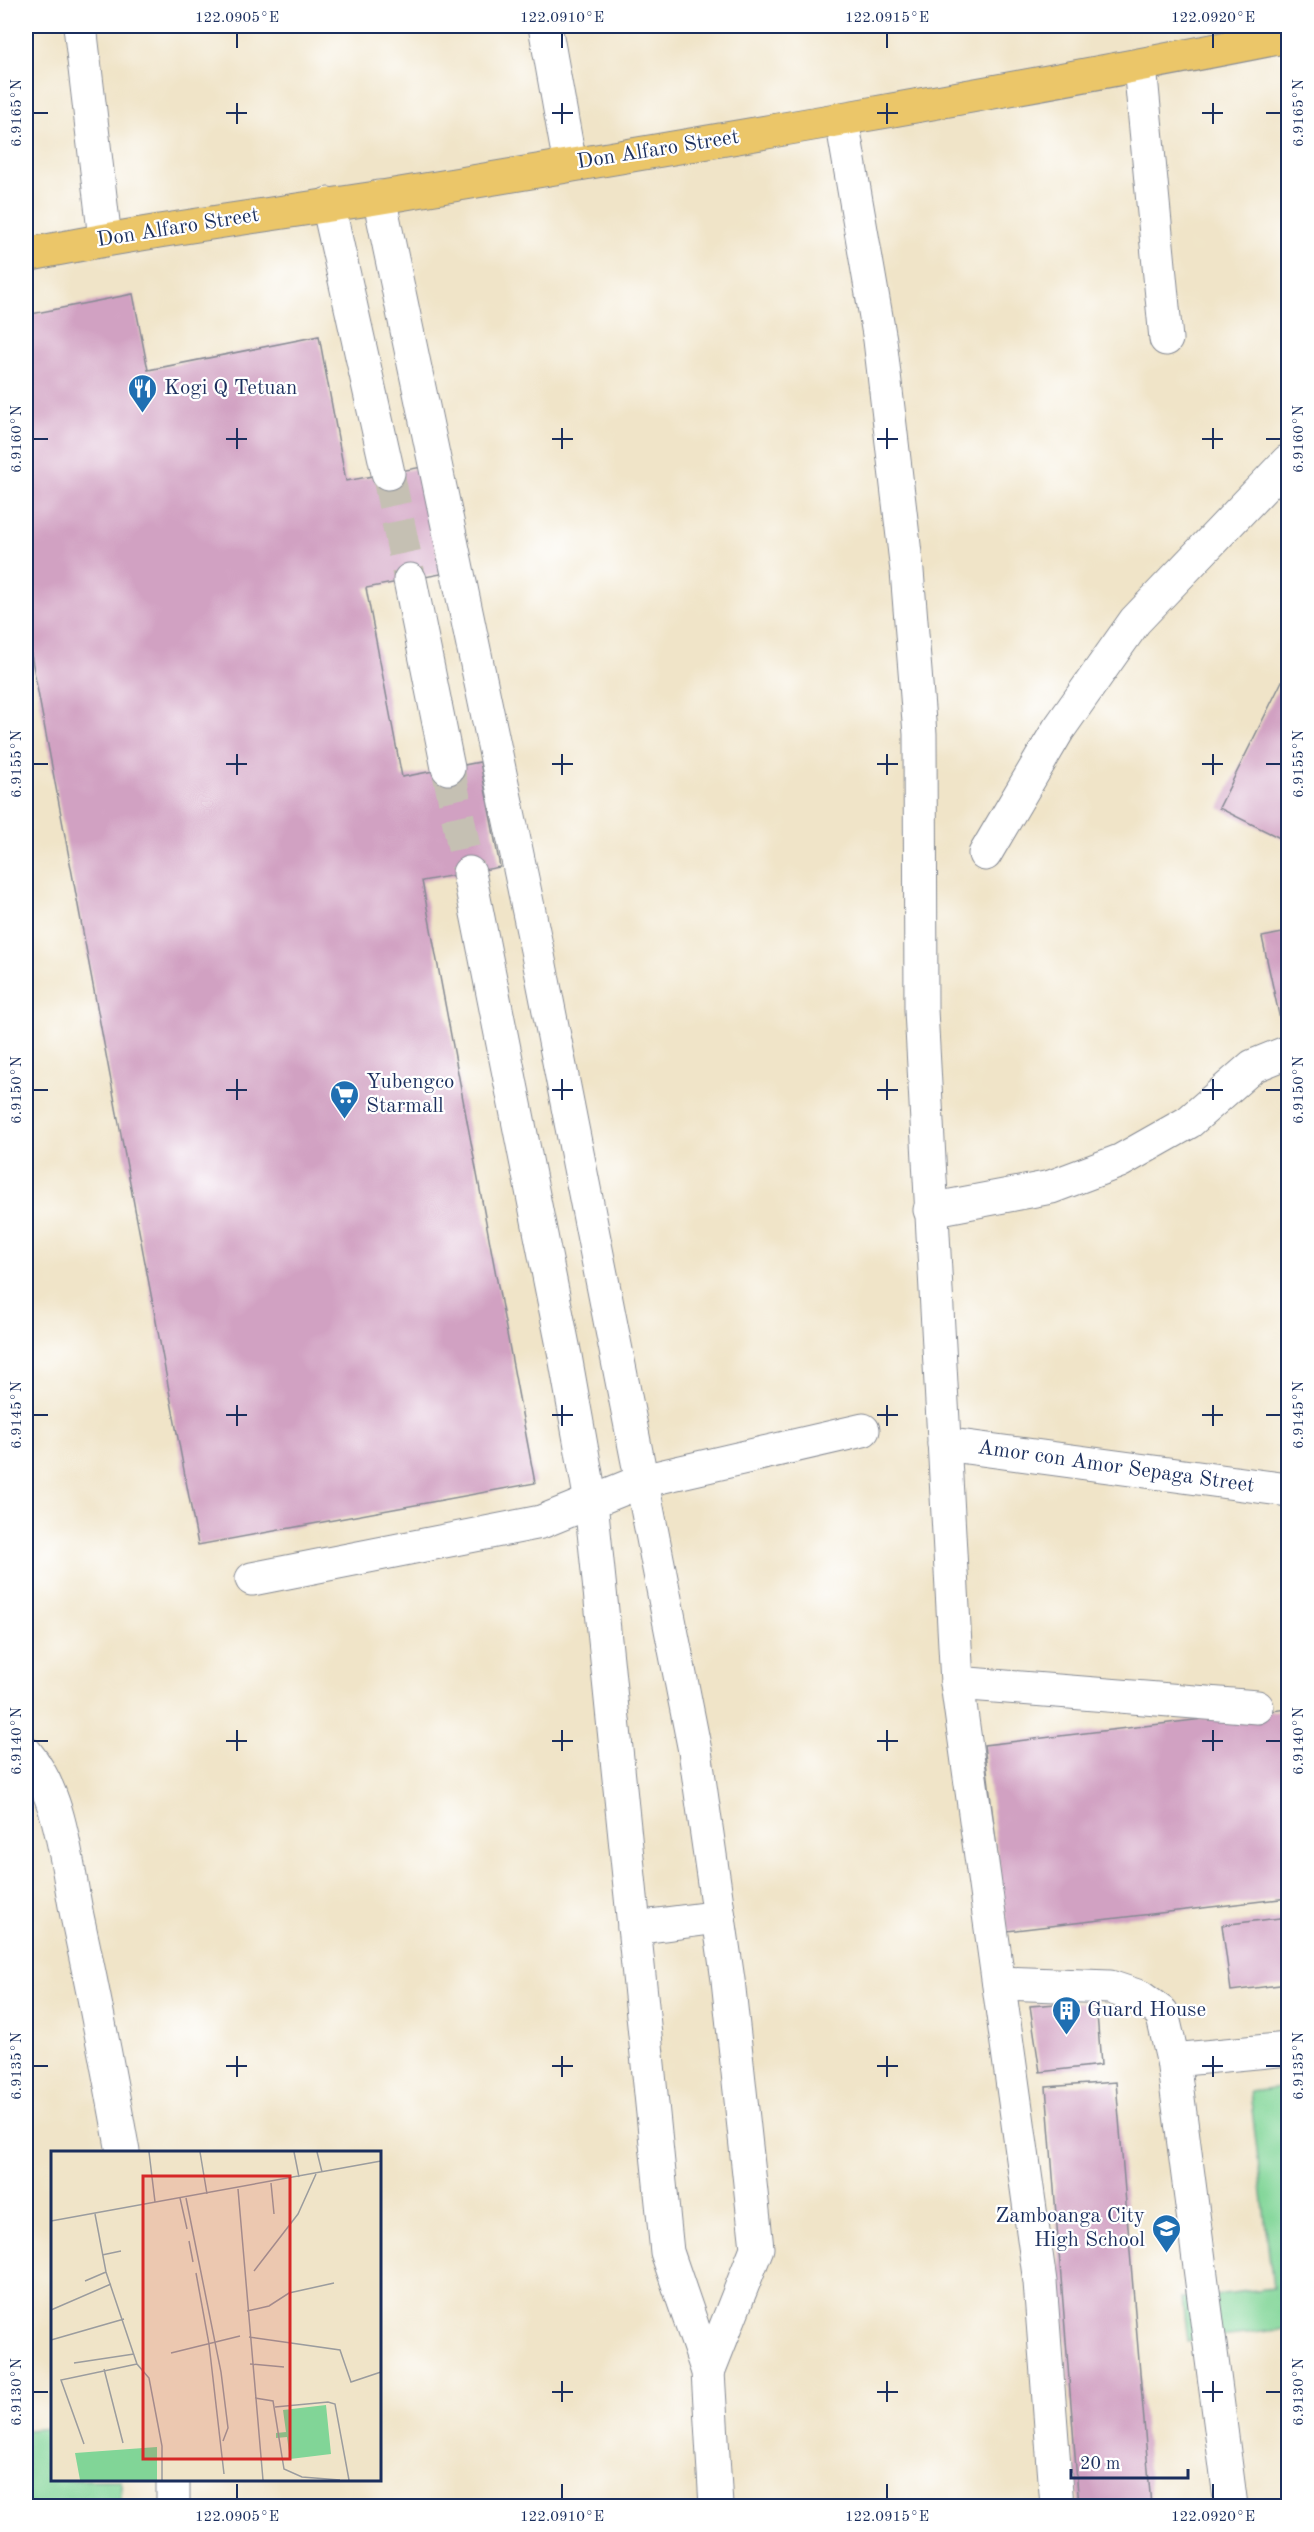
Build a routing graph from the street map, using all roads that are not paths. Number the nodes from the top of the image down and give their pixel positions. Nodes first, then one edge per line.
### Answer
1 (80, 26) edge
2 (545, 26) edge
3 (1288, 36) edge
4 (1140, 66) junction
5 (842, 120) junction
6 (570, 165) junction
7 (379, 197) junction
8 (328, 204) junction
9 (105, 239) junction
10 (26, 255) edge
11 (1166, 339) dead end
12 (1288, 461) edge
13 (388, 473) tunnel mouth
14 (410, 580) tunnel mouth
15 (448, 768) tunnel mouth
16 (985, 854) dead end
17 (469, 873) tunnel mouth
18 (1288, 1052) edge
19 (930, 1210) junction
20 (863, 1430) dead end
21 (944, 1444) junction
22 (642, 1481) junction
23 (1288, 1490) edge
24 (591, 1502) junction
25 (252, 1579) dead end
26 (957, 1683) junction
27 (1257, 1707) dead end
28 (26, 1753) edge
29 (719, 1917) junction
30 (634, 1928) junction
31 (999, 1983) junction
32 (1288, 2049) edge
33 (1173, 2060) junction
34 (123, 2151) edge
35 (708, 2372) junction
36 (173, 2481) edge
37 (173, 2506) edge
38 (716, 2506) edge
39 (1057, 2506) edge
40 (1231, 2506) edge

1 - 9 street
2 - 6 street
3 - 4 main road, Don Alfaro Street
4 - 5 main road, Don Alfaro Street
4 - 11 street
5 - 6 main road, Don Alfaro Street
5 - 19 street
6 - 7 main road, Don Alfaro Street
7 - 8 main road, Don Alfaro Street
7 - 22 street
8 - 9 main road, Don Alfaro Street
8 - 13 street
9 - 10 main road, Don Alfaro Street
12 - 16 street
14 - 15 street
17 - 24 street
18 - 19 street
19 - 21 street
20 - 22 street
21 - 23 street, Amor con Amor Sepaga Street
21 - 26 street
22 - 24 street
22 - 29 street
24 - 25 street
24 - 30 street
26 - 27 street
26 - 31 street
28 - 34 street
29 - 30 street
29 - 35 street
30 - 35 street
31 - 33 street
31 - 39 street
32 - 33 street
33 - 40 street
35 - 38 street
36 - 37 street

